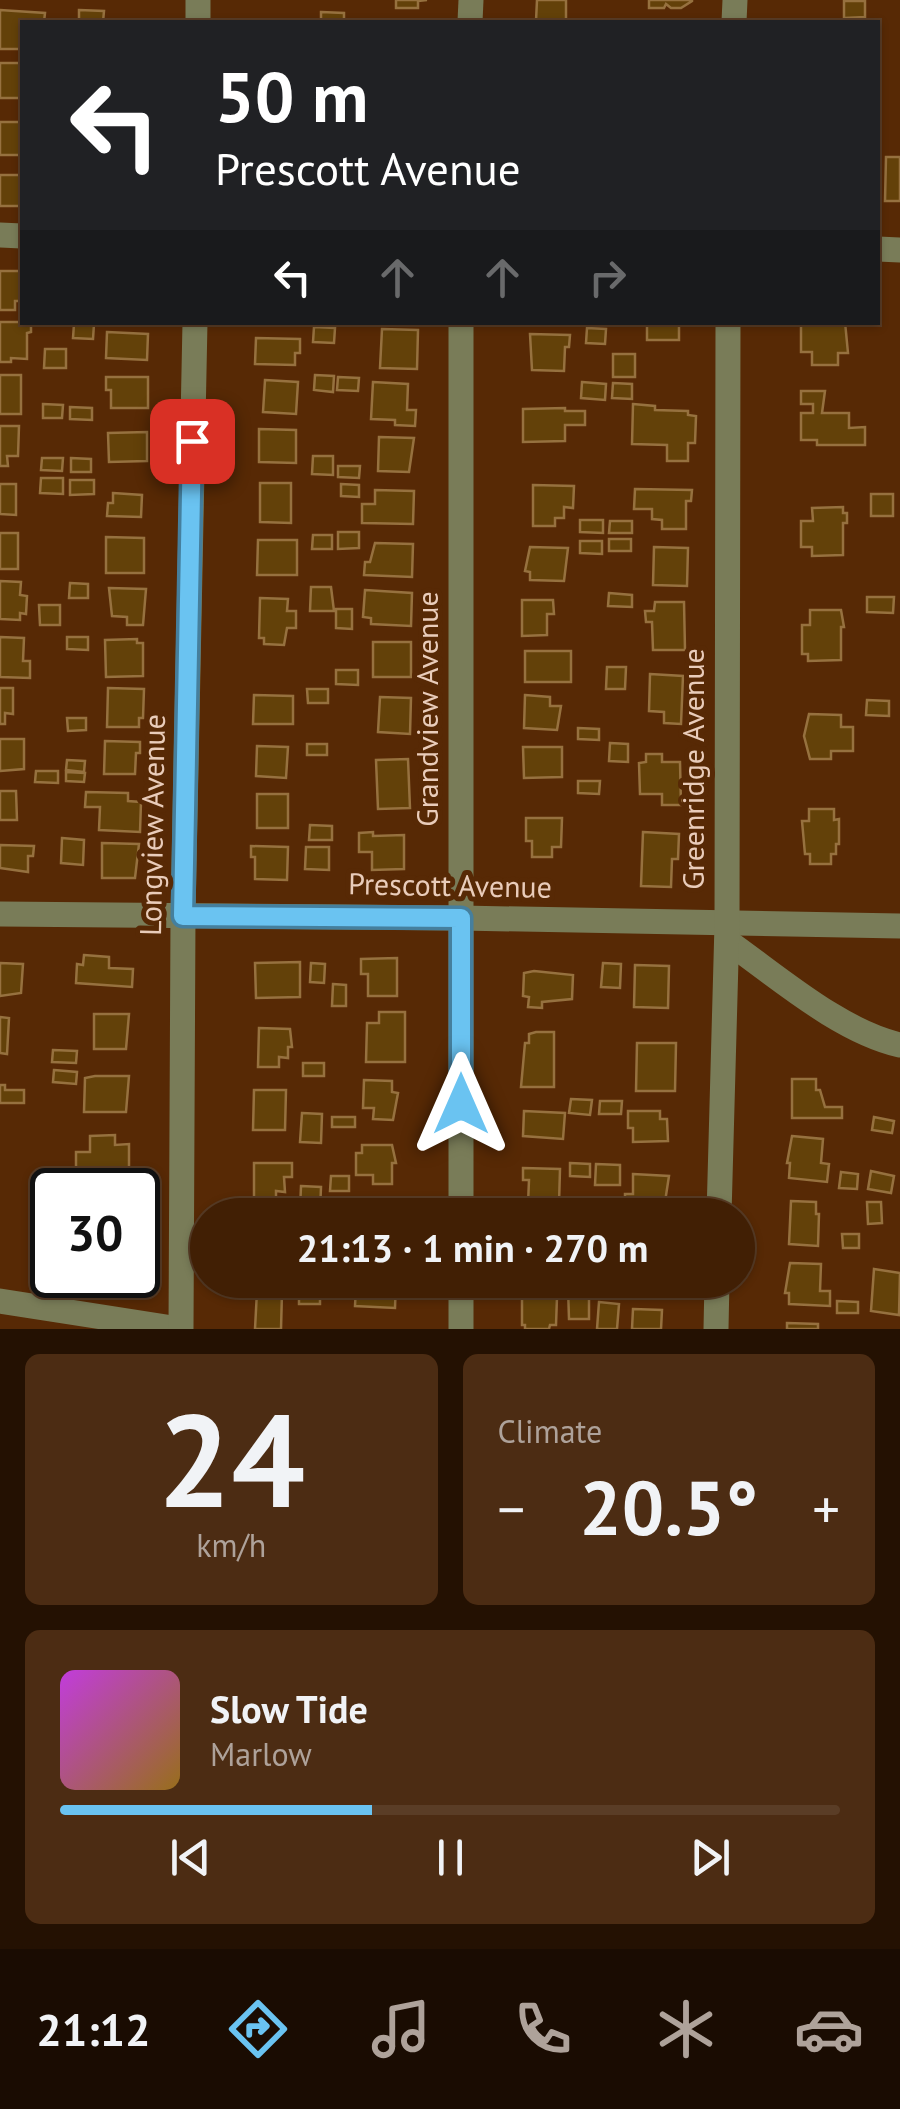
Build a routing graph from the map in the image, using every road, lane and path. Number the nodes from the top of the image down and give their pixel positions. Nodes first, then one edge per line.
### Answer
1 (195, 325) edge
2 (462, 325) edge
3 (728, 325) edge
4 (0, 914) edge
5 (183, 916) junction
6 (461, 918) junction
7 (900, 926) edge
8 (727, 932) junction
9 (900, 1045) edge
10 (461, 1198) edge
11 (719, 1198) edge
12 (461, 1298) edge
13 (717, 1298) edge
14 (1, 1309) edge
15 (180, 1329) edge
16 (461, 1329) edge
17 (716, 1329) edge

1 - 5 street, Longview Avenue
2 - 6 street, Grandview Avenue
3 - 8 street, Greenridge Avenue
4 - 5 street, Prescott Avenue
5 - 6 street, Prescott Avenue
5 - 15 street, Longview Avenue
6 - 8 street, Prescott Avenue
6 - 10 street, Grandview Avenue
7 - 8 street, Prescott Avenue
8 - 9 street
8 - 11 street, Greenridge Avenue
12 - 16 street
13 - 17 street
14 - 15 street

